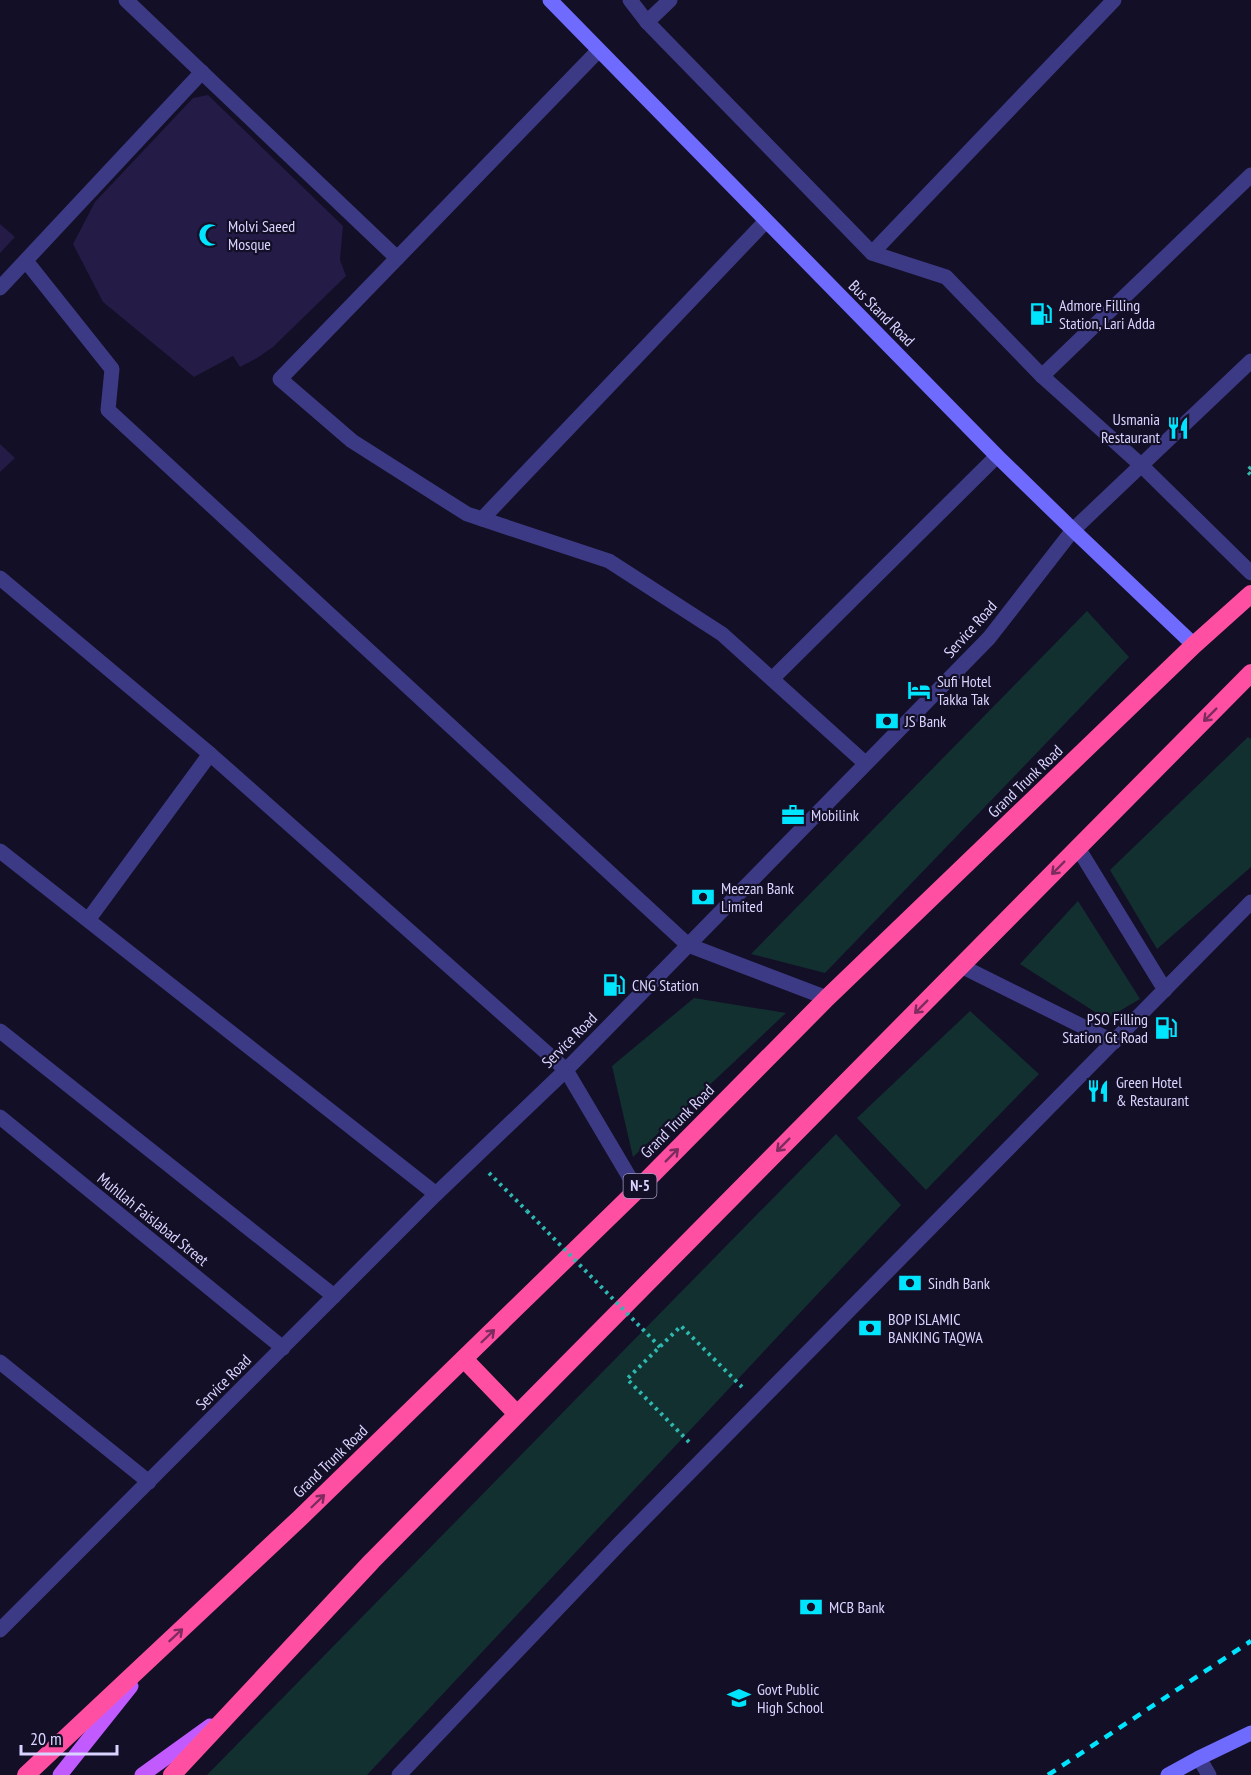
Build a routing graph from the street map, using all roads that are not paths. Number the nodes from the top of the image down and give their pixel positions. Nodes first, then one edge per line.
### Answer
1 (126, 0) edge
2 (550, 0) edge
3 (630, 0) edge
4 (670, 0) edge
5 (1114, 0) edge
6 (647, 22) junction
7 (598, 51) junction
8 (202, 72) junction
9 (1251, 174) edge
10 (766, 221) junction
11 (872, 253) junction
12 (397, 258) junction
13 (26, 261) junction
14 (0, 288) edge
15 (1251, 361) edge
16 (1042, 376) junction
17 (997, 456) junction
18 (1142, 466) junction
19 (482, 519) junction
20 (1072, 530) junction
21 (1251, 573) edge
22 (0, 578) edge
23 (1251, 594) edge
24 (1194, 645) junction
25 (1251, 673) edge
26 (772, 679) junction
27 (210, 754) junction
28 (865, 763) junction
29 (1078, 848) junction
30 (0, 850) edge
31 (1251, 902) edge
32 (88, 920) junction
33 (688, 945) junction
34 (961, 966) junction
35 (1165, 990) junction
36 (827, 998) junction
37 (0, 1031) edge
38 (1114, 1042) junction
39 (566, 1070) junction
40 (0, 1117) edge
41 (637, 1190) junction
42 (436, 1194) junction
43 (334, 1296) junction
44 (283, 1348) junction
45 (464, 1359) junction
46 (0, 1362) edge
47 (517, 1414) junction
48 (149, 1482) junction
49 (0, 1630) edge
50 (156, 1654) junction
51 (235, 1709) junction
52 (1251, 1733) edge
53 (1199, 1758) junction
54 (26, 1775) edge
55 (60, 1775) edge
56 (142, 1775) edge
57 (172, 1775) edge
58 (399, 1775) edge
59 (1168, 1775) edge
60 (1209, 1775) edge

1 - 8 street
2 - 7 street, Bus Stand Road
3 - 6 street
4 - 6 street
5 - 11 street
6 - 11 street
7 - 10 street, Bus Stand Road
7 - 12 street
8 - 12 street
8 - 13 street
9 - 16 street
10 - 17 street, Bus Stand Road
10 - 19 street
11 - 16 street
12 - 19 street
13 - 14 street
13 - 33 street
15 - 18 street, Service Road
16 - 18 street
17 - 20 street, Bus Stand Road
17 - 26 street
18 - 20 street, Service Road
18 - 21 street
19 - 26 street
20 - 24 street, Bus Stand Road
20 - 28 street, Service Road
22 - 27 street
23 - 24 highway, Grand Trunk Road / N-5
24 - 36 highway, Grand Trunk Road / N-5
25 -> 29 highway
26 - 28 street
27 - 32 street
27 - 39 street
28 - 33 street, Service Road
29 -> 34 highway
29 - 35 street
30 - 32 street
31 - 35 street
32 - 42 street
33 - 36 street
33 - 39 street, Service Road
34 - 38 street
34 -> 47 highway
35 - 38 street
41 -> 36 highway, Grand Trunk Road / N-5
37 - 43 street
38 - 58 street
39 - 41 street
39 - 42 street, Service Road
40 - 44 street, Muhllah Faislabad Street
45 -> 41 highway, Grand Trunk Road / N-5
42 - 43 street, Service Road
43 - 44 street, Service Road
44 - 48 street, Service Road
45 - 47 highway
50 -> 45 highway, Grand Trunk Road / N-5
46 - 48 street
47 - 51 highway
48 - 49 street, Service Road
50 - 54 highway, Grand Trunk Road / N-5
50 - 55 main road
51 - 56 main road
51 - 57 highway
52 - 53 street
53 - 59 street
53 - 60 street

